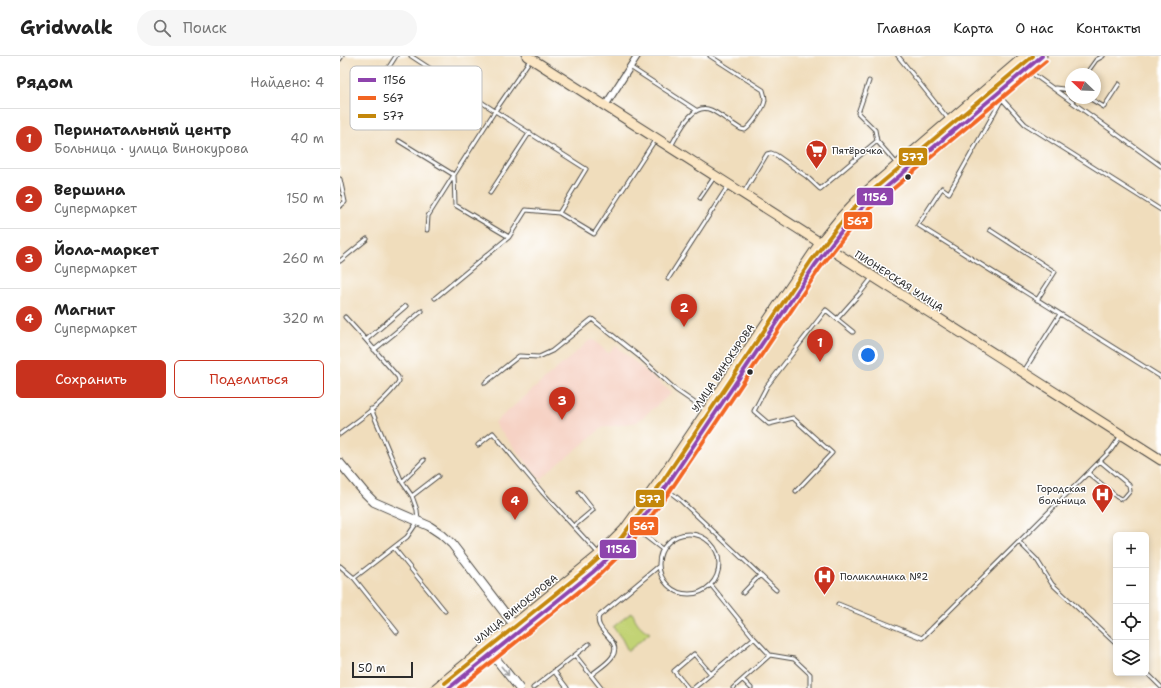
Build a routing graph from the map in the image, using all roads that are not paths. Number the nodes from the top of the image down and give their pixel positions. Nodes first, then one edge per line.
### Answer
1 (342, 56) edge
2 (396, 56) edge
3 (411, 56) edge
4 (637, 56) edge
5 (710, 56) edge
6 (898, 56) edge
7 (1042, 56) edge
8 (1103, 56) edge
9 (529, 57) edge
10 (1023, 58) edge
11 (340, 59) edge
12 (390, 66) edge
13 (426, 66) edge
14 (630, 67) junction
15 (1028, 68) junction
16 (1090, 68) edge
17 (869, 81) dead end
18 (1119, 84) dead end
19 (990, 85) junction
20 (1053, 88) junction
21 (1065, 89) edge
22 (1000, 96) junction
23 (482, 102) edge
24 (1099, 104) edge
25 (605, 106) junction
26 (696, 110) junction
27 (495, 111) junction
28 (949, 120) junction
29 (530, 132) junction
30 (656, 138) junction
31 (399, 141) dead end
32 (877, 141) junction
33 (670, 148) junction
34 (897, 164) junction
35 (1161, 166) edge
36 (454, 175) junction
37 (715, 176) junction
38 (340, 179) edge
39 (729, 185) junction
40 (490, 193) dead end
41 (743, 194) junction
42 (700, 198) dead end
43 (340, 206) edge
44 (1161, 210) edge
45 (559, 214) junction
46 (427, 230) dead end
47 (990, 230) dead end
48 (509, 237) junction
49 (367, 239) dead end
50 (824, 246) junction
51 (340, 261) edge
52 (872, 277) junction
53 (668, 279) dead end
54 (435, 298) dead end
55 (1037, 300) junction
56 (406, 306) dead end
57 (422, 311) dead end
58 (1060, 314) junction
59 (345, 317) dead end
60 (837, 319) junction
61 (853, 332) dead end
62 (366, 340) junction
63 (374, 350) junction
64 (1022, 373) junction
65 (1161, 378) edge
66 (485, 383) dead end
67 (372, 409) junction
68 (710, 413) junction
69 (340, 434) edge
70 (1122, 435) junction
71 (478, 445) dead end
72 (424, 460) dead end
73 (1161, 460) edge
74 (1100, 461) junction
75 (340, 463) edge
76 (1088, 473) junction
77 (438, 476) dead end
78 (402, 482) junction
79 (662, 486) junction
80 (796, 491) dead end
81 (579, 492) dead end
82 (412, 496) junction
83 (418, 521) junction
84 (574, 526) junction
85 (636, 529) junction
86 (1019, 542) junction
87 (394, 548) junction
88 (662, 549) junction
89 (599, 555) junction
90 (340, 566) edge
91 (659, 566) junction
92 (760, 575) junction
93 (354, 578) junction
94 (711, 585) junction
95 (776, 590) dead end
96 (743, 593) dead end
97 (838, 604) dead end
98 (445, 611) dead end
99 (517, 628) junction
100 (397, 632) dead end
101 (754, 638) junction
102 (1113, 641) edge
103 (589, 644) dead end
104 (489, 651) junction
105 (575, 655) junction
106 (770, 655) junction
107 (554, 671) junction
108 (711, 674) junction
109 (590, 675) junction
110 (1149, 675) edge
111 (743, 680) junction
112 (1161, 687) edge
113 (436, 688) edge
114 (449, 688) edge
115 (519, 688) edge
116 (533, 688) edge
117 (567, 688) edge
118 (601, 688) edge
119 (688, 688) edge
120 (694, 688) edge
121 (733, 688) edge
122 (750, 688) edge
123 (810, 688) edge

1 - 11 lane
2 - 12 lane
3 - 13 lane
4 - 14 street
5 - 26 lane
6 - 28 lane
7 - 15 main road, УЛИЦА ВИНОКУРОВА
8 - 16 lane
9 - 25 main road, ПИОНЕРСКАЯ УЛИЦА
9 - 27 lane
10 - 15 lane
10 - 19 main road, УЛИЦА ВИНОКУРОВА
14 - 25 street
14 - 26 lane
15 - 20 lane
15 - 22 main road, УЛИЦА ВИНОКУРОВА
17 - 32 lane
18 - 24 lane
19 - 22 lane
19 - 28 main road, УЛИЦА ВИНОКУРОВА
20 - 21 lane
20 - 35 lane
22 - 44 lane
22 - 50 main road, УЛИЦА ВИНОКУРОВА
22 - 55 lane
23 - 27 lane
25 - 30 main road, ПИОНЕРСКАЯ УЛИЦА
26 - 33 lane
27 - 29 lane
27 - 36 lane
28 - 34 main road, УЛИЦА ВИНОКУРОВА
29 - 40 lane
29 - 45 lane
30 - 33 main road, ПИОНЕРСКАЯ УЛИЦА
30 - 45 lane
31 - 36 lane
32 - 34 lane
32 - 41 lane
33 - 37 main road, ПИОНЕРСКАЯ УЛИЦА
34 - 50 main road, УЛИЦА ВИНОКУРОВА
36 - 46 lane
36 - 48 lane
37 - 39 main road, ПИОНЕРСКАЯ УЛИЦА
37 - 42 lane
38 - 43 lane
39 - 41 main road, ПИОНЕРСКАЯ УЛИЦА
39 - 53 lane
41 - 50 main road, ПИОНЕРСКАЯ УЛИЦА
45 - 48 lane
47 - 55 lane
48 - 54 lane
49 - 51 lane
50 - 52 main road, ПИОНЕРСКАЯ УЛИЦА
50 - 68 main road, УЛИЦА ВИНОКУРОВА
52 - 60 lane
52 - 64 main road, ПИОНЕРСКАЯ УЛИЦА
55 - 58 lane
56 - 62 lane
57 - 63 lane
58 - 64 lane
58 - 65 lane
59 - 62 lane
60 - 61 lane
60 - 80 lane
62 - 63 lane
63 - 67 lane
64 - 70 main road, ПИОНЕРСКАЯ УЛИЦА
66 - 68 lane
67 - 69 lane
67 - 78 lane
68 - 79 main road, УЛИЦА ВИНОКУРОВА
70 - 73 main road, ПИОНЕРСКАЯ УЛИЦА
70 - 74 lane
71 - 84 lane
72 - 78 lane
74 - 76 lane
74 - 76 lane
75 - 83 street
76 - 86 lane
77 - 82 lane
78 - 82 lane
79 - 85 main road, УЛИЦА ВИНОКУРОВА
79 - 89 main road, УЛИЦА ВИНОКУРОВА
79 - 92 lane
81 - 84 lane
82 - 83 lane
83 - 87 lane
83 - 99 street
84 - 89 lane
85 - 88 lane
85 - 99 main road, УЛИЦА ВИНОКУРОВА
86 - 97 lane
86 - 102 lane
87 - 93 lane
87 - 98 lane
88 - 91 lane
88 - 94 lane
89 - 99 main road, УЛИЦА ВИНОКУРОВА
90 - 93 lane
91 - 94 lane
91 - 109 lane
92 - 95 lane
92 - 96 lane
93 - 100 lane
94 - 101 lane
99 - 104 main road, УЛИЦА ВИНОКУРОВА
101 - 106 lane
101 - 108 lane
103 - 105 lane
104 - 113 main road, УЛИЦА ВИНОКУРОВА
104 - 114 main road, УЛИЦА ВИНОКУРОВА
104 -> 115 street
105 - 107 lane
105 - 109 lane
106 - 111 lane
106 - 123 lane
107 - 116 lane
107 - 117 lane
108 - 119 lane
108 - 120 lane
109 - 118 lane
110 - 112 lane
111 - 121 lane
111 - 122 lane

